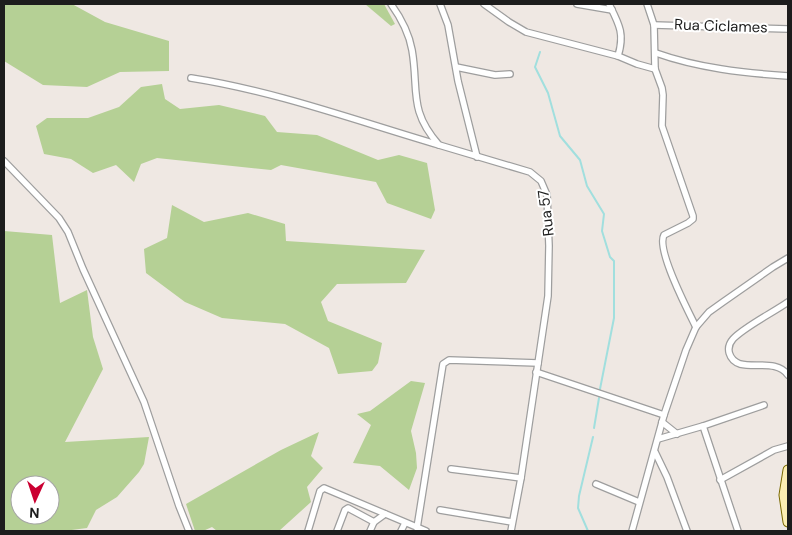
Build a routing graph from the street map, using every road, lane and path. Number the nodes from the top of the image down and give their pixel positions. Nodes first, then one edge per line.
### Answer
1 (391, 4) edge
2 (440, 4) edge
3 (484, 4) edge
4 (577, 4) edge
5 (609, 4) edge
6 (647, 4) edge
7 (612, 10) junction
8 (654, 25) junction
9 (788, 28) edge
10 (656, 53) junction
11 (618, 56) junction
12 (456, 67) junction
13 (655, 68) junction
14 (510, 74) dead end
15 (788, 76) edge
16 (191, 78) dead end
17 (439, 145) junction
18 (477, 157) junction
19 (4, 161) edge
20 (788, 258) edge
21 (788, 302) edge
22 (696, 328) junction
23 (538, 362) junction
24 (536, 372) junction
25 (788, 374) edge
26 (764, 404) dead end
27 (663, 418) junction
28 (703, 426) junction
29 (677, 434) junction
30 (658, 439) junction
31 (788, 446) edge
32 (655, 452) junction
33 (451, 469) dead end
34 (788, 470) edge
35 (521, 478) junction
36 (720, 480) junction
37 (596, 484) dead end
38 (639, 502) junction
39 (440, 510) dead end
40 (384, 514) junction
41 (788, 515) edge
42 (374, 522) junction
43 (512, 522) junction
44 (405, 523) junction
45 (417, 528) junction
46 (189, 531) edge
47 (308, 531) edge
48 (337, 531) edge
49 (370, 531) edge
50 (401, 531) edge
51 (426, 531) edge
52 (511, 531) edge
53 (632, 531) edge
54 (687, 531) edge
55 (738, 531) edge

1 - 17 street
2 - 12 street
3 - 11 street
4 - 7 street
5 - 7 street
6 - 8 street
7 - 11 street
8 - 9 street, Rua Ciclames
8 - 10 street
10 - 13 street
10 - 15 street
11 - 13 street
12 - 14 street
12 - 18 street
13 - 22 street
16 - 17 street, Rua 57
17 - 18 street, Rua 57
18 - 23 street, Rua 57
19 - 46 street
20 - 22 street
21 - 25 street
22 - 27 street
23 - 24 street, Rua 57
23 - 45 street
24 - 27 street
24 - 35 street, Rua 57
26 - 28 street
27 - 29 street
27 - 30 street
28 - 29 street
28 - 36 street
29 - 30 street
30 - 32 street
31 - 36 street
32 - 38 street
32 - 54 street
33 - 35 street
34 - 41 main road
35 - 43 street, Rua 57
36 - 55 street
37 - 38 street
38 - 53 street
39 - 43 street
40 - 42 street
40 - 44 street
40 - 47 street
42 - 48 street
42 - 49 street
43 - 52 street, Rua 57
44 - 45 street
44 - 50 street
45 - 51 street

